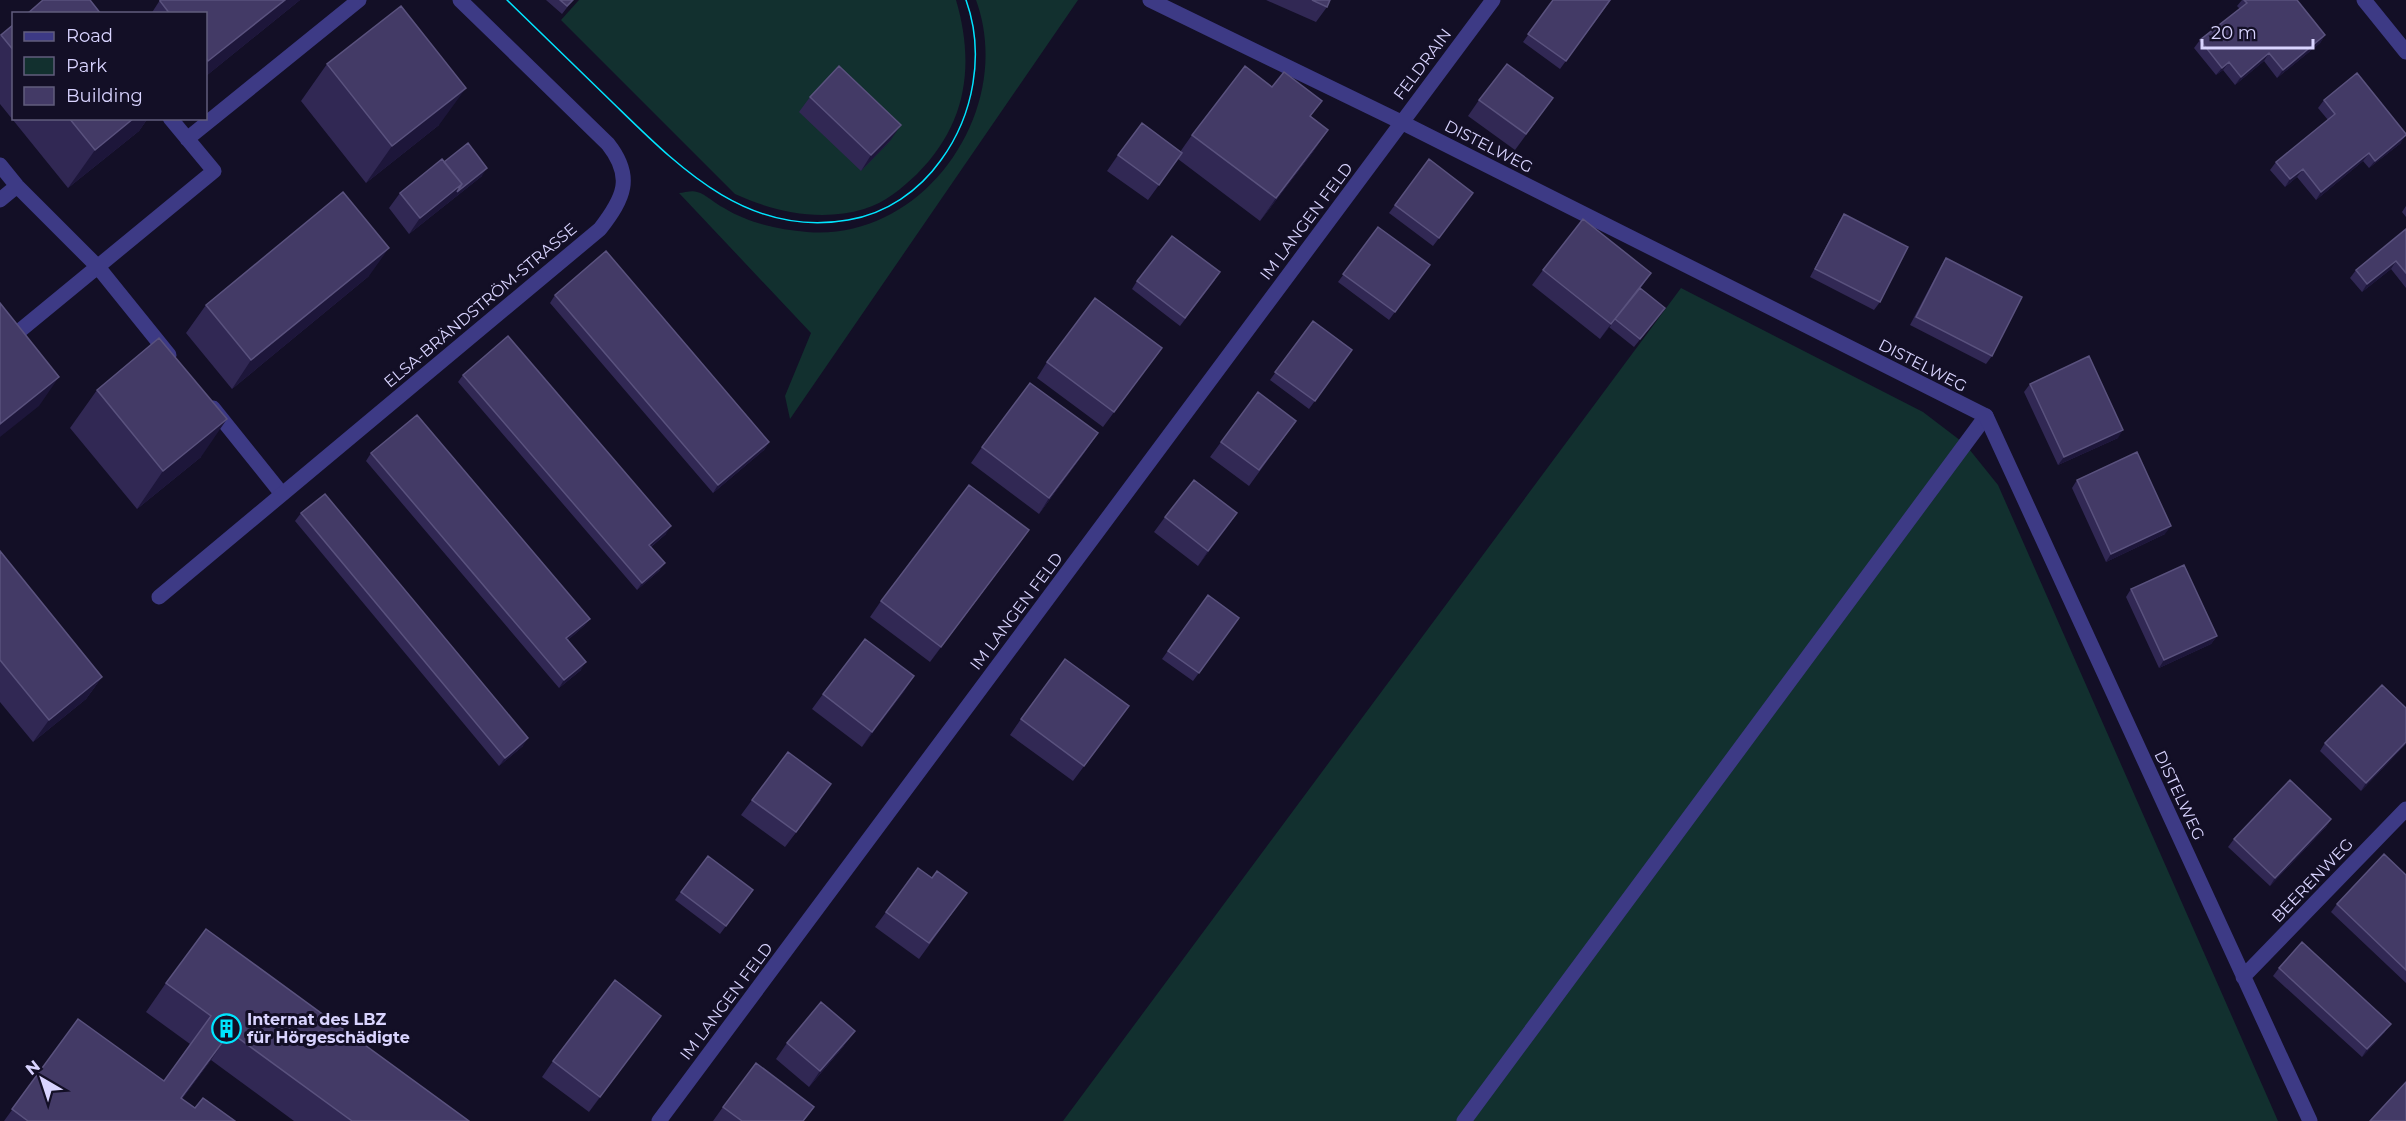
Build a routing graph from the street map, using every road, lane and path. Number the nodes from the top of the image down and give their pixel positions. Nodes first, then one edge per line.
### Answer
1 (359, 0) edge
2 (1150, 0) edge
3 (1493, 0) edge
4 (2364, 0) edge
5 (467, 3) edge
6 (2406, 52) edge
7 (172, 120) edge
8 (1401, 122) junction
9 (187, 139) junction
10 (0, 165) edge
11 (17, 186) junction
12 (0, 200) edge
13 (98, 267) junction
14 (0, 347) edge
15 (179, 367) edge
16 (201, 394) edge
17 (1986, 416) junction
18 (282, 494) junction
19 (159, 597) dead end
20 (2406, 809) edge
21 (2243, 976) junction
22 (659, 1121) edge
23 (1464, 1121) edge
24 (2310, 1121) edge

1 - 9 street
2 - 8 street, DISTELWEG
3 - 8 street, FELDRAIN
4 - 6 street
5 - 18 street, ELSA-BRÄNDSTRÖM-STRASSE
7 - 9 street
8 - 17 street, DISTELWEG
8 - 22 street, IM LANGEN FELD
9 - 13 street
10 - 11 street
11 - 12 street
11 - 13 street
13 - 14 street
13 - 15 street
16 - 18 street
17 - 21 street, DISTELWEG
17 - 23 street
18 - 19 street, ELSA-BRÄNDSTRÖM-STRASSE
20 - 21 street, BEERENWEG
21 - 24 street, DISTELWEG

